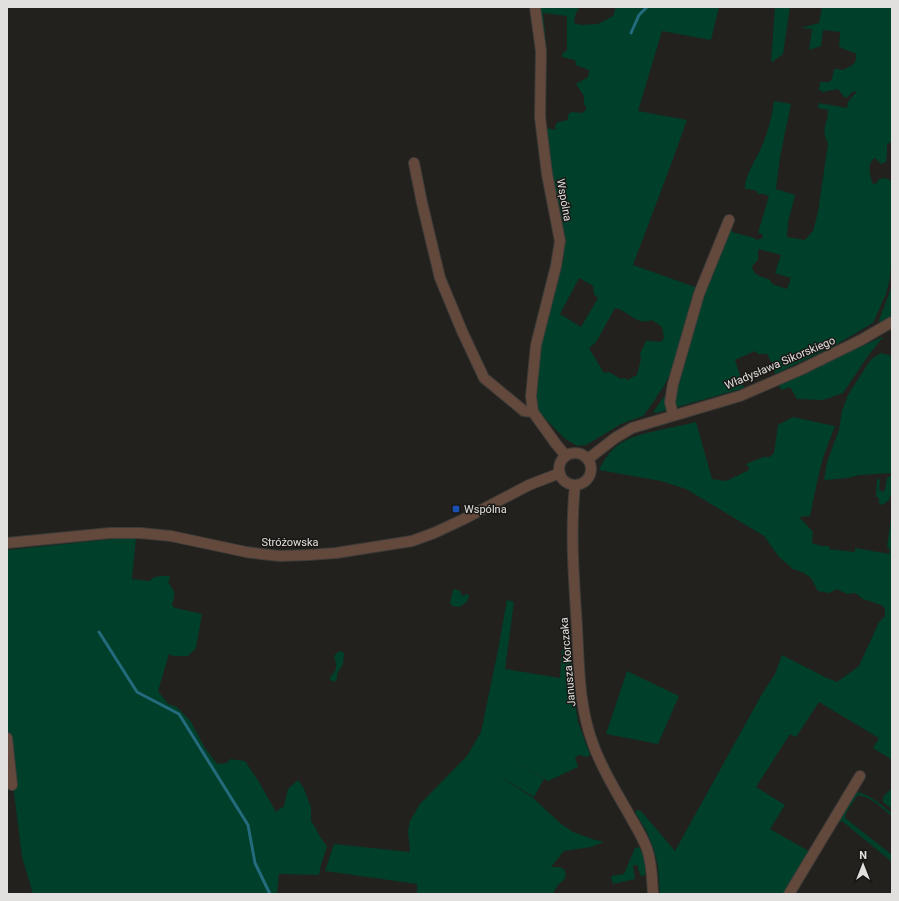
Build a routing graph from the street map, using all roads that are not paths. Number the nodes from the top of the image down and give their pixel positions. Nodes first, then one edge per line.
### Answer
1 (535, 7) edge
2 (414, 163) dead end
3 (729, 220) dead end
4 (892, 322) edge
5 (533, 412) junction
6 (673, 415) junction
7 (566, 456) junction
8 (588, 459) junction
9 (560, 473) junction
10 (575, 485) junction
11 (7, 543) edge
12 (7, 738) edge
13 (860, 776) dead end
14 (12, 786) dead end
15 (653, 894) edge
16 (789, 894) edge

1 - 5 street, Wspólna
2 - 5 street
3 - 6 street
4 - 6 street, Władysława Sikorskiego
5 - 7 street
6 - 8 street, Władysława Sikorskiego
7 - 8 street
7 - 9 street
8 - 10 street
9 - 10 street
9 - 11 street, Stróżowska
10 - 15 street, Janusza Korczaka
12 - 14 street
13 - 16 street

